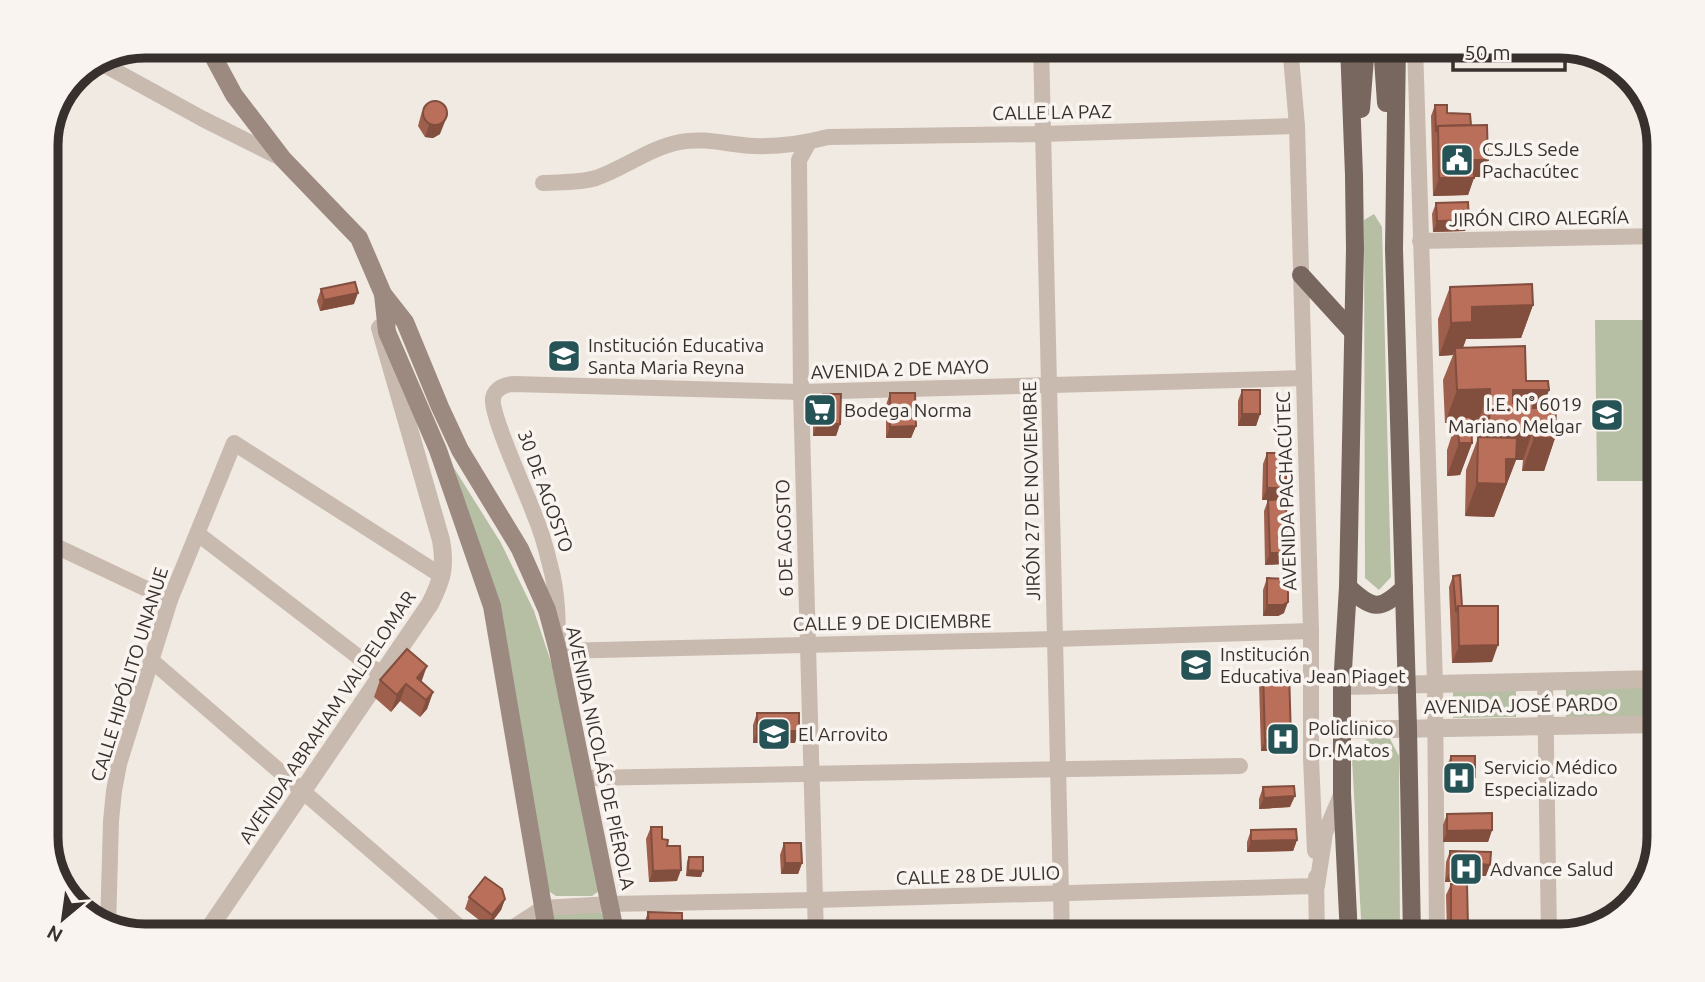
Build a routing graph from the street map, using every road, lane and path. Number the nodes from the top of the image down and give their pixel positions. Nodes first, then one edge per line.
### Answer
1 (214, 58) edge
2 (1041, 58) edge
3 (1291, 58) edge
4 (1349, 58) edge
5 (1365, 58) edge
6 (1383, 58) edge
7 (1397, 58) edge
8 (1415, 58) edge
9 (107, 66) edge
10 (1297, 126) junction
11 (1043, 134) junction
12 (809, 142) junction
13 (283, 159) junction
14 (1354, 175) junction
15 (543, 183) dead end
16 (1394, 187) junction
17 (1647, 236) edge
18 (1420, 241) junction
19 (370, 265) junction
20 (1301, 275) junction
21 (383, 294) junction
22 (1353, 332) junction
23 (1304, 378) junction
24 (1049, 386) junction
25 (498, 390) joint
26 (801, 392) junction
27 (198, 534) junction
28 (58, 547) edge
29 (442, 576) junction
30 (1348, 587) junction
31 (1404, 588) junction
32 (170, 600) junction
33 (1311, 631) junction
34 (1055, 639) junction
35 (808, 645) junction
36 (558, 651) junction
37 (151, 660) junction
38 (382, 675) junction
39 (1647, 679) edge
40 (1545, 681) junction
41 (1406, 684) junction
42 (1435, 684) junction
43 (1342, 686) junction
44 (1647, 724) edge
45 (1547, 726) junction
46 (1408, 728) junction
47 (1436, 728) junction
48 (1342, 730) junction
49 (1240, 766) dead end
50 (1059, 769) junction
51 (811, 774) junction
52 (585, 778) junction
53 (303, 791) junction
54 (1342, 793) junction
55 (1317, 886) junction
56 (1061, 894) junction
57 (815, 900) junction
58 (610, 904) junction
59 (543, 908) junction
60 (108, 917) edge
61 (212, 924) edge
62 (456, 924) edge
63 (519, 924) edge
64 (546, 924) edge
65 (614, 924) edge
66 (816, 924) edge
67 (1062, 924) edge
68 (1317, 924) edge
69 (1348, 924) edge
70 (1412, 924) edge
71 (1437, 924) edge
72 (1549, 924) edge

1 - 13 main road, AVENIDA NICOLÁS DE PIÉROLA
2 - 11 street, JIRÓN 27 DE NOVIEMBRE
3 - 10 street, AVENIDA PACHACÚTEC
4 - 14 main road
5 - 14 main road
6 - 16 main road
7 - 16 main road
8 - 18 street
9 - 13 street
10 - 11 street, CALLE LA PAZ
10 - 20 street, AVENIDA PACHACÚTEC
11 - 12 street, CALLE LA PAZ
11 - 24 street, JIRÓN 27 DE NOVIEMBRE
12 - 15 street, CALLE LA PAZ
12 - 26 street, 6 DE AGOSTO
13 - 19 main road, AVENIDA NICOLÁS DE PIÉROLA
14 - 22 main road
16 - 31 main road
17 - 18 street, JIRÓN CIRO ALEGRÍA
18 - 42 street
19 - 21 main road, AVENIDA NICOLÁS DE PIÉROLA
19 - 29 street, AVENIDA ABRAHAM VALDELOMAR
20 - 22 main road
20 - 23 street, AVENIDA PACHACÚTEC
21 - 36 main road, AVENIDA NICOLÁS DE PIÉROLA
21 - 59 main road, AVENIDA NICOLÁS DE PIÉROLA
22 - 30 main road
23 - 24 street, AVENIDA 2 DE MAYO
23 - 33 street, AVENIDA PACHACÚTEC
24 - 26 street, AVENIDA 2 DE MAYO
24 - 34 street, JIRÓN 27 DE NOVIEMBRE
25 - 26 street, AVENIDA 2 DE MAYO
25 - 36 street, 30 DE AGOSTO
26 - 35 street, 6 DE AGOSTO
27 - 29 street, CALLE HIPÓLITO UNANUE
27 - 32 street, CALLE HIPÓLITO UNANUE
27 - 38 street
28 - 32 street
29 - 38 street, AVENIDA ABRAHAM VALDELOMAR
30 - 31 main road
30 - 43 main road
31 - 41 main road
32 - 37 street, CALLE HIPÓLITO UNANUE
33 - 34 street, CALLE 9 DE DICIEMBRE
33 - 55 street, AVENIDA PACHACÚTEC
34 - 35 street, CALLE 9 DE DICIEMBRE
34 - 50 street, JIRÓN 27 DE NOVIEMBRE
35 - 36 street, CALLE 9 DE DICIEMBRE
35 - 51 street, 6 DE AGOSTO
36 - 52 main road, AVENIDA NICOLÁS DE PIÉROLA
37 - 53 street
37 - 60 street, CALLE HIPÓLITO UNANUE
38 - 53 street, AVENIDA ABRAHAM VALDELOMAR
39 - 40 street, AVENIDA JOSÉ PARDO
40 - 42 street, AVENIDA JOSÉ PARDO
40 - 45 street
41 - 42 street, AVENIDA JOSÉ PARDO
41 - 43 street, AVENIDA JOSÉ PARDO
41 - 46 main road
42 - 47 street
43 - 48 main road
44 - 45 street, AVENIDA JOSÉ PARDO
45 - 47 street, AVENIDA JOSÉ PARDO
45 - 72 street
46 - 47 street, AVENIDA JOSÉ PARDO
46 - 48 street, AVENIDA JOSÉ PARDO
46 - 70 main road
47 - 71 street
48 - 54 main road
49 - 50 street
50 - 51 street
50 - 56 street, JIRÓN 27 DE NOVIEMBRE
51 - 52 street
51 - 57 street, 6 DE AGOSTO
52 - 58 main road, AVENIDA NICOLÁS DE PIÉROLA
53 - 61 street, AVENIDA ABRAHAM VALDELOMAR
53 - 62 street
54 - 55 street
54 - 69 main road
55 - 56 street, CALLE 28 DE JULIO
55 - 68 street, AVENIDA PACHACÚTEC
56 - 57 street, CALLE 28 DE JULIO
56 - 67 street, JIRÓN 27 DE NOVIEMBRE
57 - 58 street, CALLE 28 DE JULIO
57 - 66 street, 6 DE AGOSTO
58 - 59 street, CALLE 28 DE JULIO
58 - 65 main road, AVENIDA NICOLÁS DE PIÉROLA
59 - 63 street
59 - 64 main road, AVENIDA NICOLÁS DE PIÉROLA

